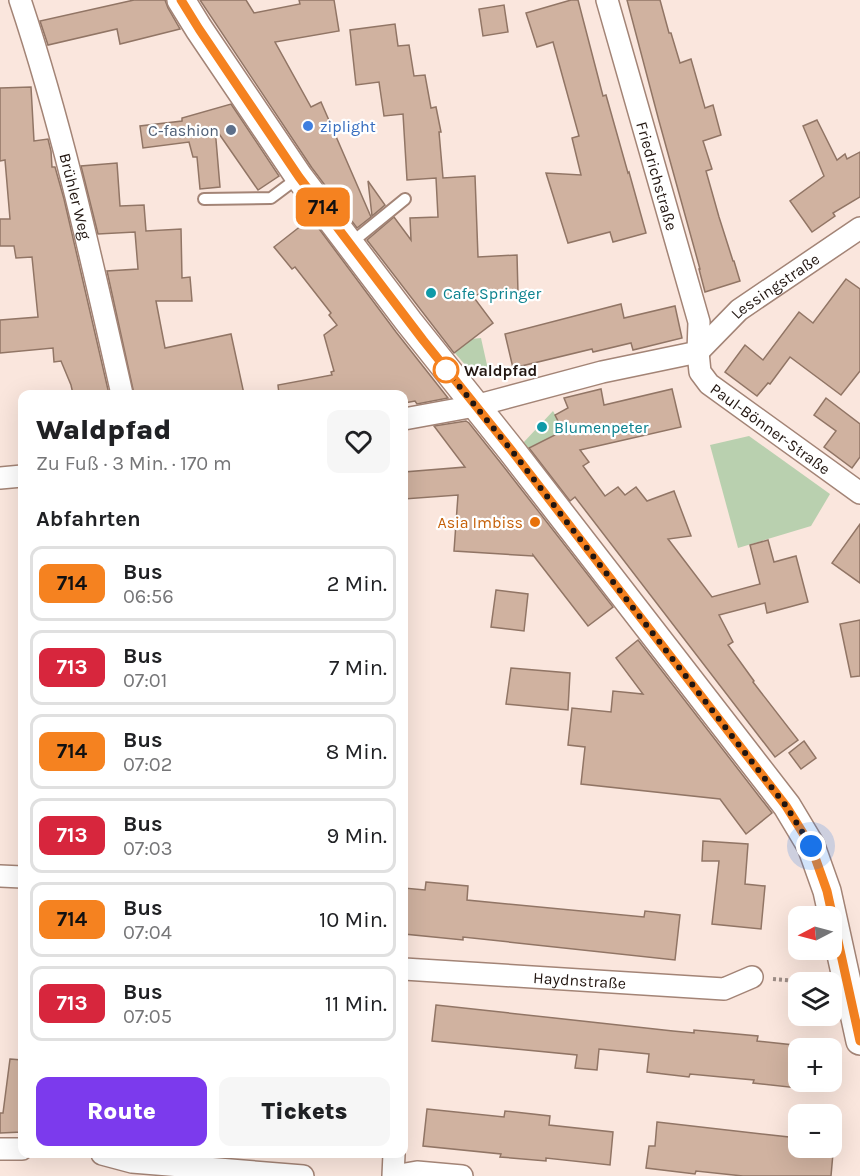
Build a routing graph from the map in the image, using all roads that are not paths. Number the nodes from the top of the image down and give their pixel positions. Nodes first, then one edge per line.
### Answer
1 (20, 0) edge
2 (181, 0) edge
3 (607, 0) edge
4 (299, 177) junction
5 (204, 199) dead end
6 (405, 199) dead end
7 (860, 228) edge
8 (350, 244) junction
9 (698, 352) junction
10 (122, 390) edge
11 (475, 406) junction
12 (408, 418) edge
13 (18, 476) edge
14 (0, 478) edge
15 (860, 494) edge
16 (0, 876) edge
17 (18, 877) edge
18 (408, 969) edge
19 (752, 977) road end
20 (860, 1041) edge
21 (0, 1149) edge
22 (18, 1149) edge
23 (394, 1158) edge
24 (108, 1160) edge
25 (303, 1176) edge
26 (394, 1176) edge
27 (462, 1176) edge

1 - 10 street, Brühler Weg
2 - 4 street
3 - 9 street, Friedrichstraße
4 - 5 lane
4 - 8 street
6 - 8 lane
7 - 9 street, Lessingstraße
8 - 11 street
9 - 11 street
9 - 15 street, Paul-Bönner-Straße
11 - 12 street
11 - 20 street
13 - 14 street
16 - 17 street
18 - 19 street, Haydnstraße
21 - 22 street
23 - 26 street
24 - 25 street
26 - 27 street

